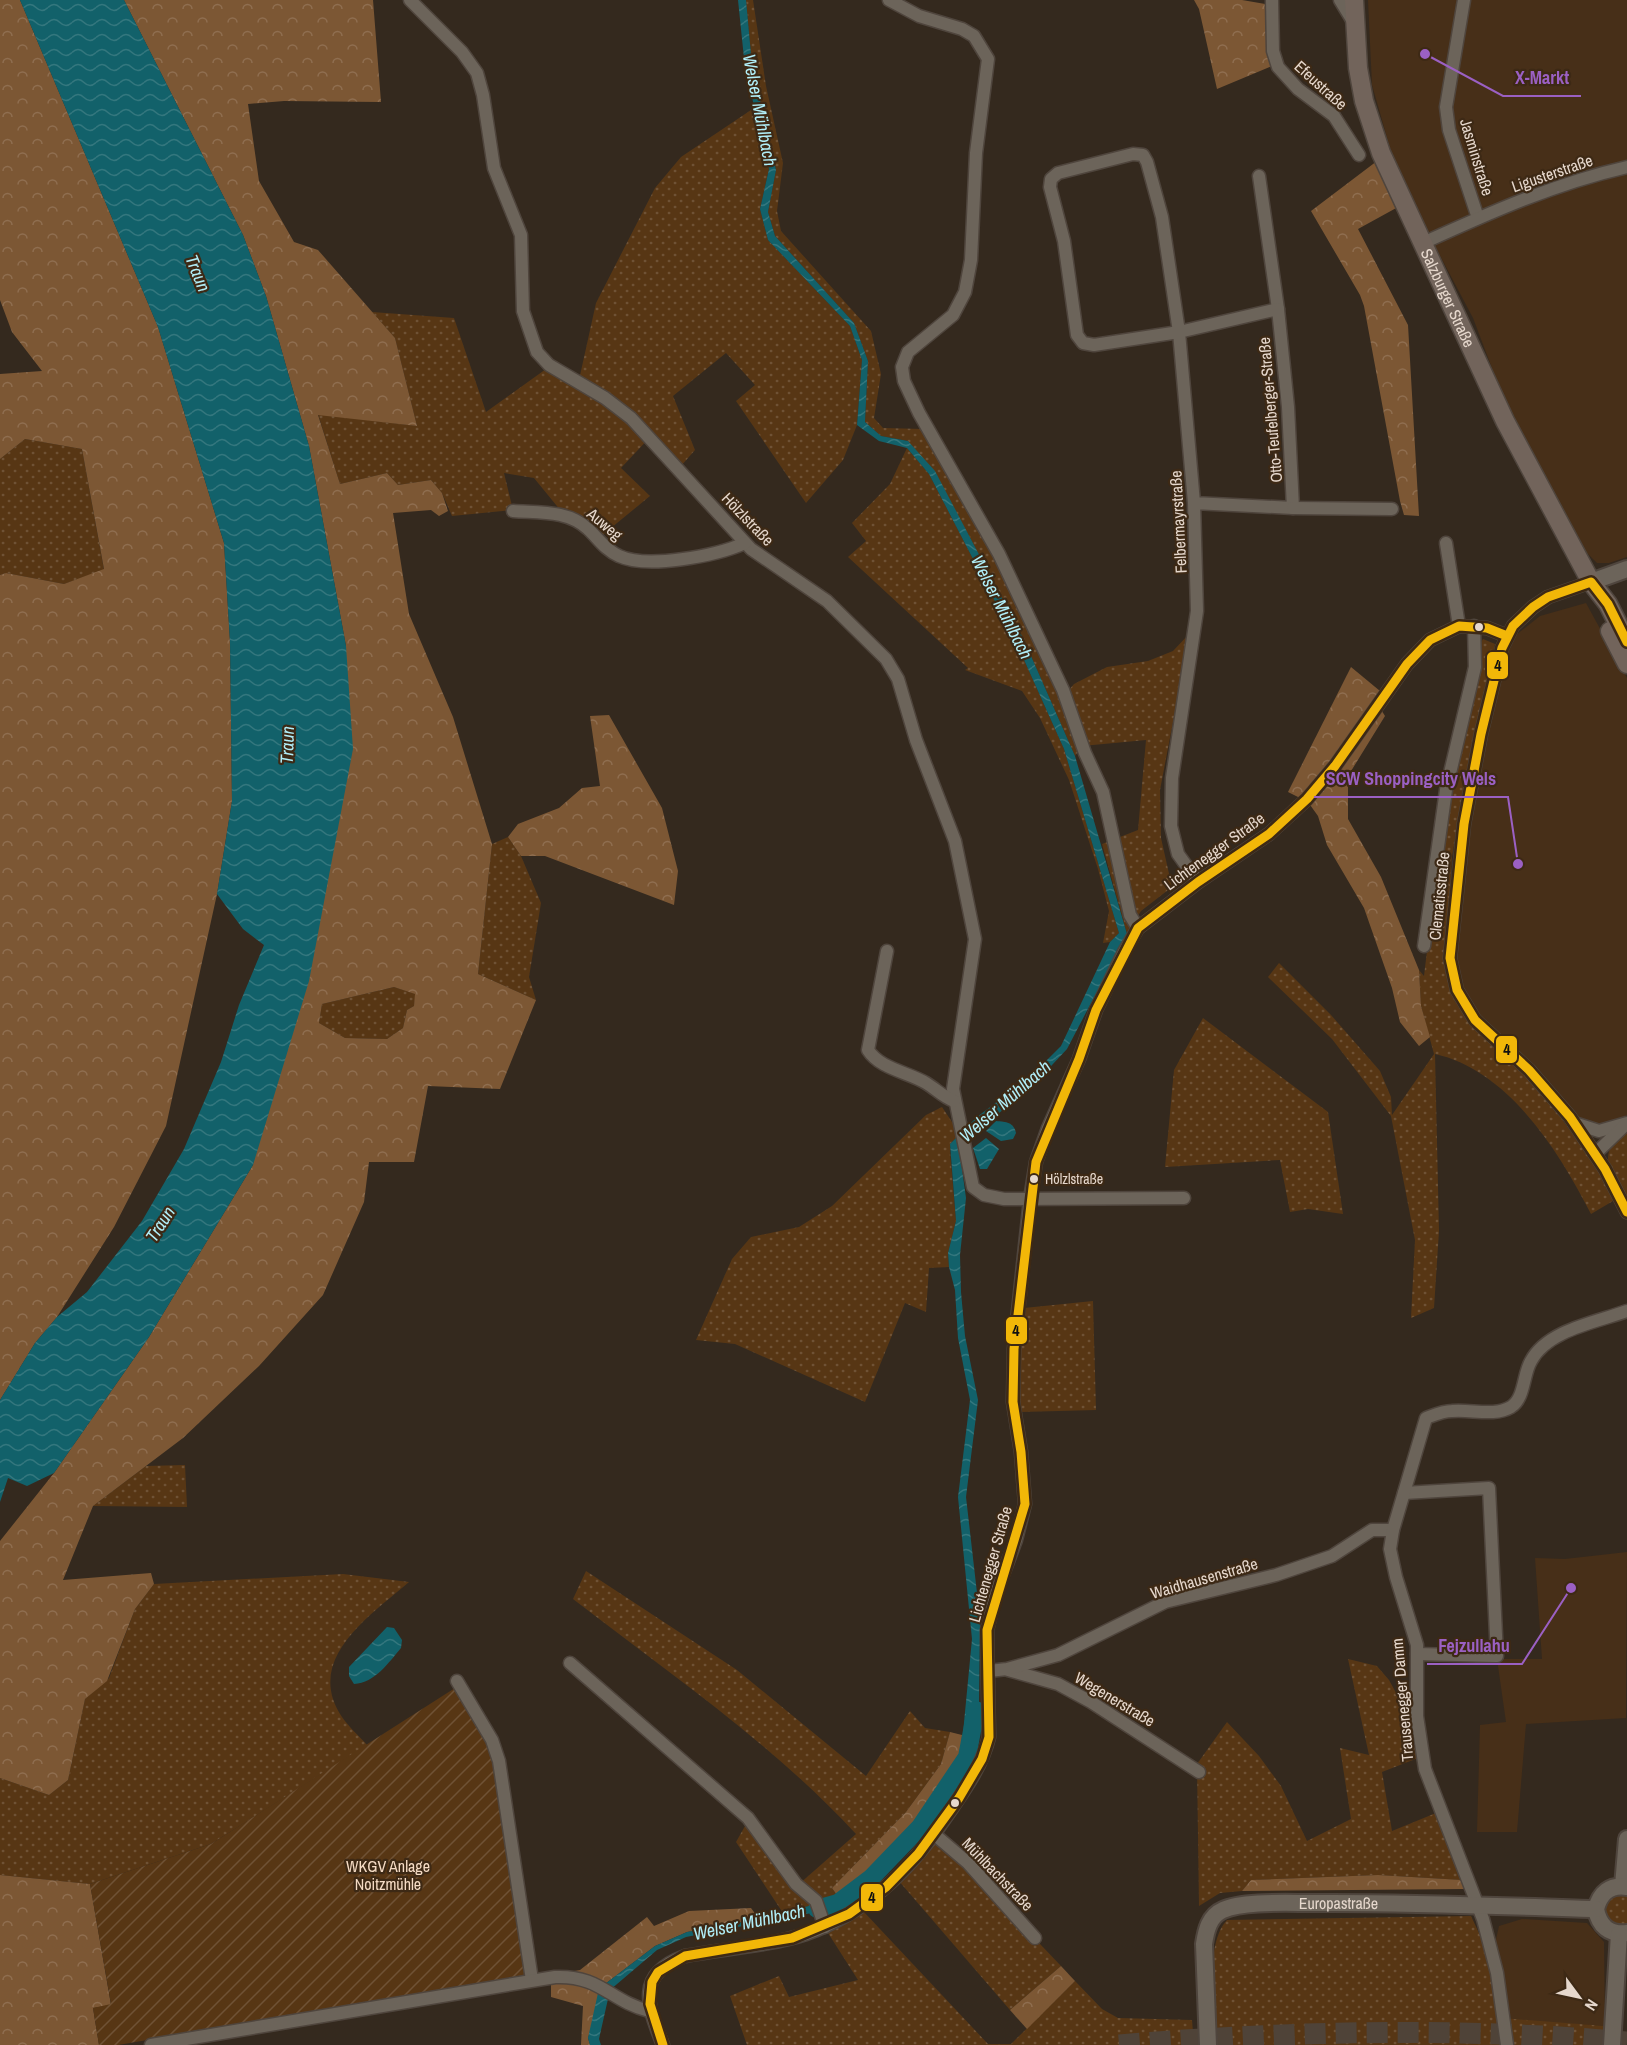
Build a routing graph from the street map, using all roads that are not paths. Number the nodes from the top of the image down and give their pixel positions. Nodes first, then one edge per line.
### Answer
1 (410, 0) edge
2 (889, 0) edge
3 (1272, 0) edge
4 (1340, 0) edge
5 (1354, 0) edge
6 (1464, 0) edge
7 (1354, 23) junction
8 (1359, 156) dead end
9 (1627, 167) edge
10 (1259, 176) dead end
11 (1478, 218) junction
12 (1423, 243) junction
13 (1278, 309) junction
14 (1179, 332) junction
15 (1194, 503) junction
16 (1293, 508) junction
17 (1392, 509) dead end
18 (513, 511) dead end
19 (745, 543) junction
20 (1446, 543) dead end
21 (1627, 569) edge
22 (1591, 582) junction
23 (1459, 626) junction
24 (1474, 626) junction
25 (1507, 636) junction
26 (1627, 642) edge
27 (1627, 664) edge
28 (1198, 882) junction
29 (1138, 928) junction
30 (1424, 946) dead end
31 (887, 951) dead end
32 (954, 1101) junction
33 (1573, 1122) junction
34 (1627, 1124) edge
35 (1599, 1131) junction
36 (1593, 1149) junction
37 (1184, 1198) dead end
38 (1030, 1199) junction
39 (1627, 1212) edge
40 (1627, 1311) edge
41 (1404, 1493) junction
42 (1394, 1530) junction
43 (1417, 1654) junction
44 (570, 1663) dead end
45 (1007, 1669) junction
46 (989, 1671) junction
47 (458, 1681) dead end
48 (1199, 1772) dead end
49 (934, 1834) junction
50 (1627, 1839) edge
51 (1625, 1887) edge
52 (1477, 1906) junction
53 (1596, 1909) junction
54 (823, 1921) junction
55 (1623, 1933) edge
56 (1035, 1938) dead end
57 (532, 1980) junction
58 (649, 2011) junction
59 (152, 2045) edge
60 (663, 2045) edge
61 (1208, 2045) edge
62 (1507, 2045) edge
63 (1611, 2045) edge

1 - 19 street, Hölzlstraße
2 - 29 street
3 - 8 street, Efeustraße
4 - 7 street
5 - 7 main road, Salzburger Straße
6 - 11 street, Jasminstraße
7 - 12 main road, Salzburger Straße
9 - 11 street, Ligusterstraße
10 - 13 street, Otto-Teufelberger-Straße
11 - 12 street, Ligusterstraße
12 - 22 main road, Salzburger Straße
13 - 14 street
13 - 16 street, Otto-Teufelberger-Straße
14 - 14 street, Felbermayrstraße
14 - 15 street, Felbermayrstraße
15 - 16 street, Otto-Teufelberger-Straße
15 - 28 street, Felbermayrstraße
16 - 17 street, Otto-Teufelberger-Straße
18 - 19 street, Auweg
19 - 32 street, Hölzlstraße
20 - 23 street
21 - 22 street
22 - 25 street
22 - 26 main road, Salzburger Straße
22 - 27 main road, Salzburger Straße
23 - 24 street, Lichtenegger Straße
23 - 28 street, Lichtenegger Straße
24 - 25 street, Lichtenegger Straße
24 - 30 street
25 - 33 street, Clematisstraße
28 - 29 street, Lichtenegger Straße
29 - 38 street, Lichtenegger Straße
31 - 32 street
32 - 38 street, Hölzlstraße
33 - 35 street
33 - 36 street, Clematisstraße
34 - 35 street
34 - 36 street
35 - 36 street
36 - 39 street, Clematisstraße
37 - 38 street
38 - 46 street, Lichtenegger Straße
40 - 41 street, Trausenegger Damm
41 - 42 street, Trausenegger Damm
41 - 43 street
42 - 43 street, Trausenegger Damm
42 - 45 street, Waidhausenstraße
43 - 52 street, Trausenegger Damm
44 - 54 street
45 - 46 street, Waidhausenstraße
45 - 48 street, Wegenerstraße
46 - 49 street, Lichtenegger Straße
47 - 57 street
49 - 54 street, Lichtenegger Straße
49 - 56 street, Mühlbachstraße
50 - 51 street
51 - 53 street
52 - 53 street, Europastraße
52 - 61 street, Europastraße
52 - 62 street, Trausenegger Damm
53 - 55 street
54 - 58 street, Lichtenegger Straße
55 - 63 street
57 - 58 street
57 - 59 street
58 - 60 street, Lichtenegger Straße

